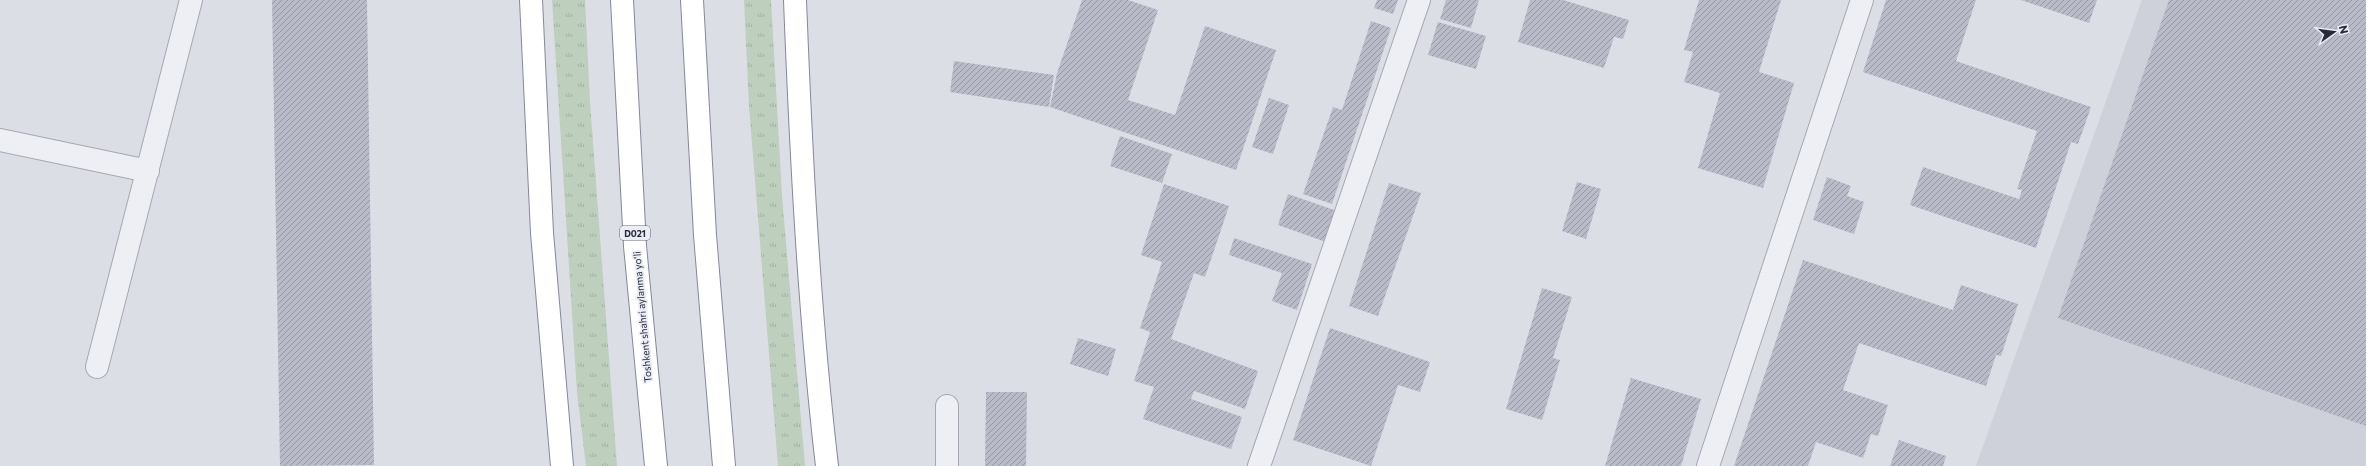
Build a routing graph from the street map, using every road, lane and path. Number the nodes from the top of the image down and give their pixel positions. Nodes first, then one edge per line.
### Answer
1 (191, 0) edge
2 (531, 0) edge
3 (622, 0) edge
4 (692, 0) edge
5 (795, 0) edge
6 (1419, 0) edge
7 (1862, 0) edge
8 (0, 140) edge
9 (148, 171) junction
10 (97, 368) dead end
11 (947, 406) dead end
12 (562, 466) edge
13 (656, 466) edge
14 (724, 466) edge
15 (827, 466) edge
16 (947, 466) edge
17 (1259, 466) edge
18 (1708, 466) edge

1 - 9 street
2 - 12 highway
3 - 13 highway, Toshkent shahri aylanma yoʻli / D021
4 - 14 highway
5 - 15 highway
6 - 17 street
7 - 18 street
8 - 9 street
9 - 10 street
11 - 16 street

